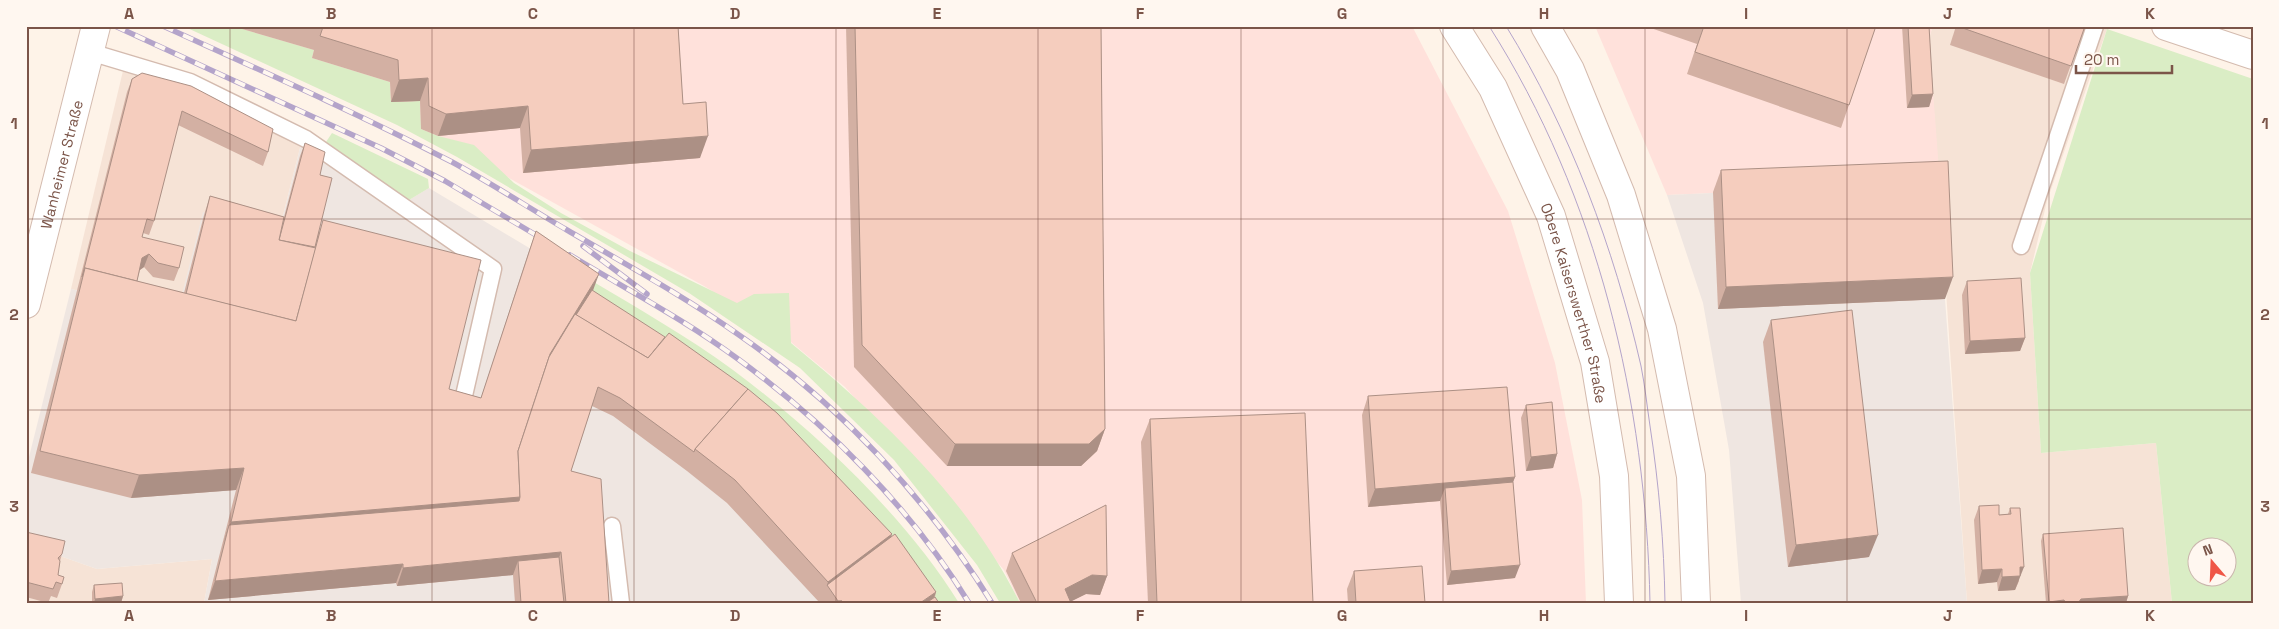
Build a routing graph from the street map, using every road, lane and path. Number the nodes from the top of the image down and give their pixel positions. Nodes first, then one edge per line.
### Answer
1 (96, 26) edge
2 (1454, 26) edge
3 (1545, 26) edge
4 (2095, 26) edge
5 (2166, 26) edge
6 (2212, 34) edge
7 (90, 52) junction
8 (2253, 55) edge
9 (2021, 246) dead end
10 (26, 304) edge
11 (463, 400) edge
12 (612, 526) dead end
13 (621, 603) edge
14 (1619, 603) edge
15 (1696, 603) edge

1 - 7 street, Wanheimer Straße
2 - 14 street, Obere Kaiserswerther Straße
3 - 15 street
4 - 9 lane
5 - 6 street
6 - 8 street
7 - 10 street, Wanheimer Straße
7 - 11 lane
12 - 13 lane

